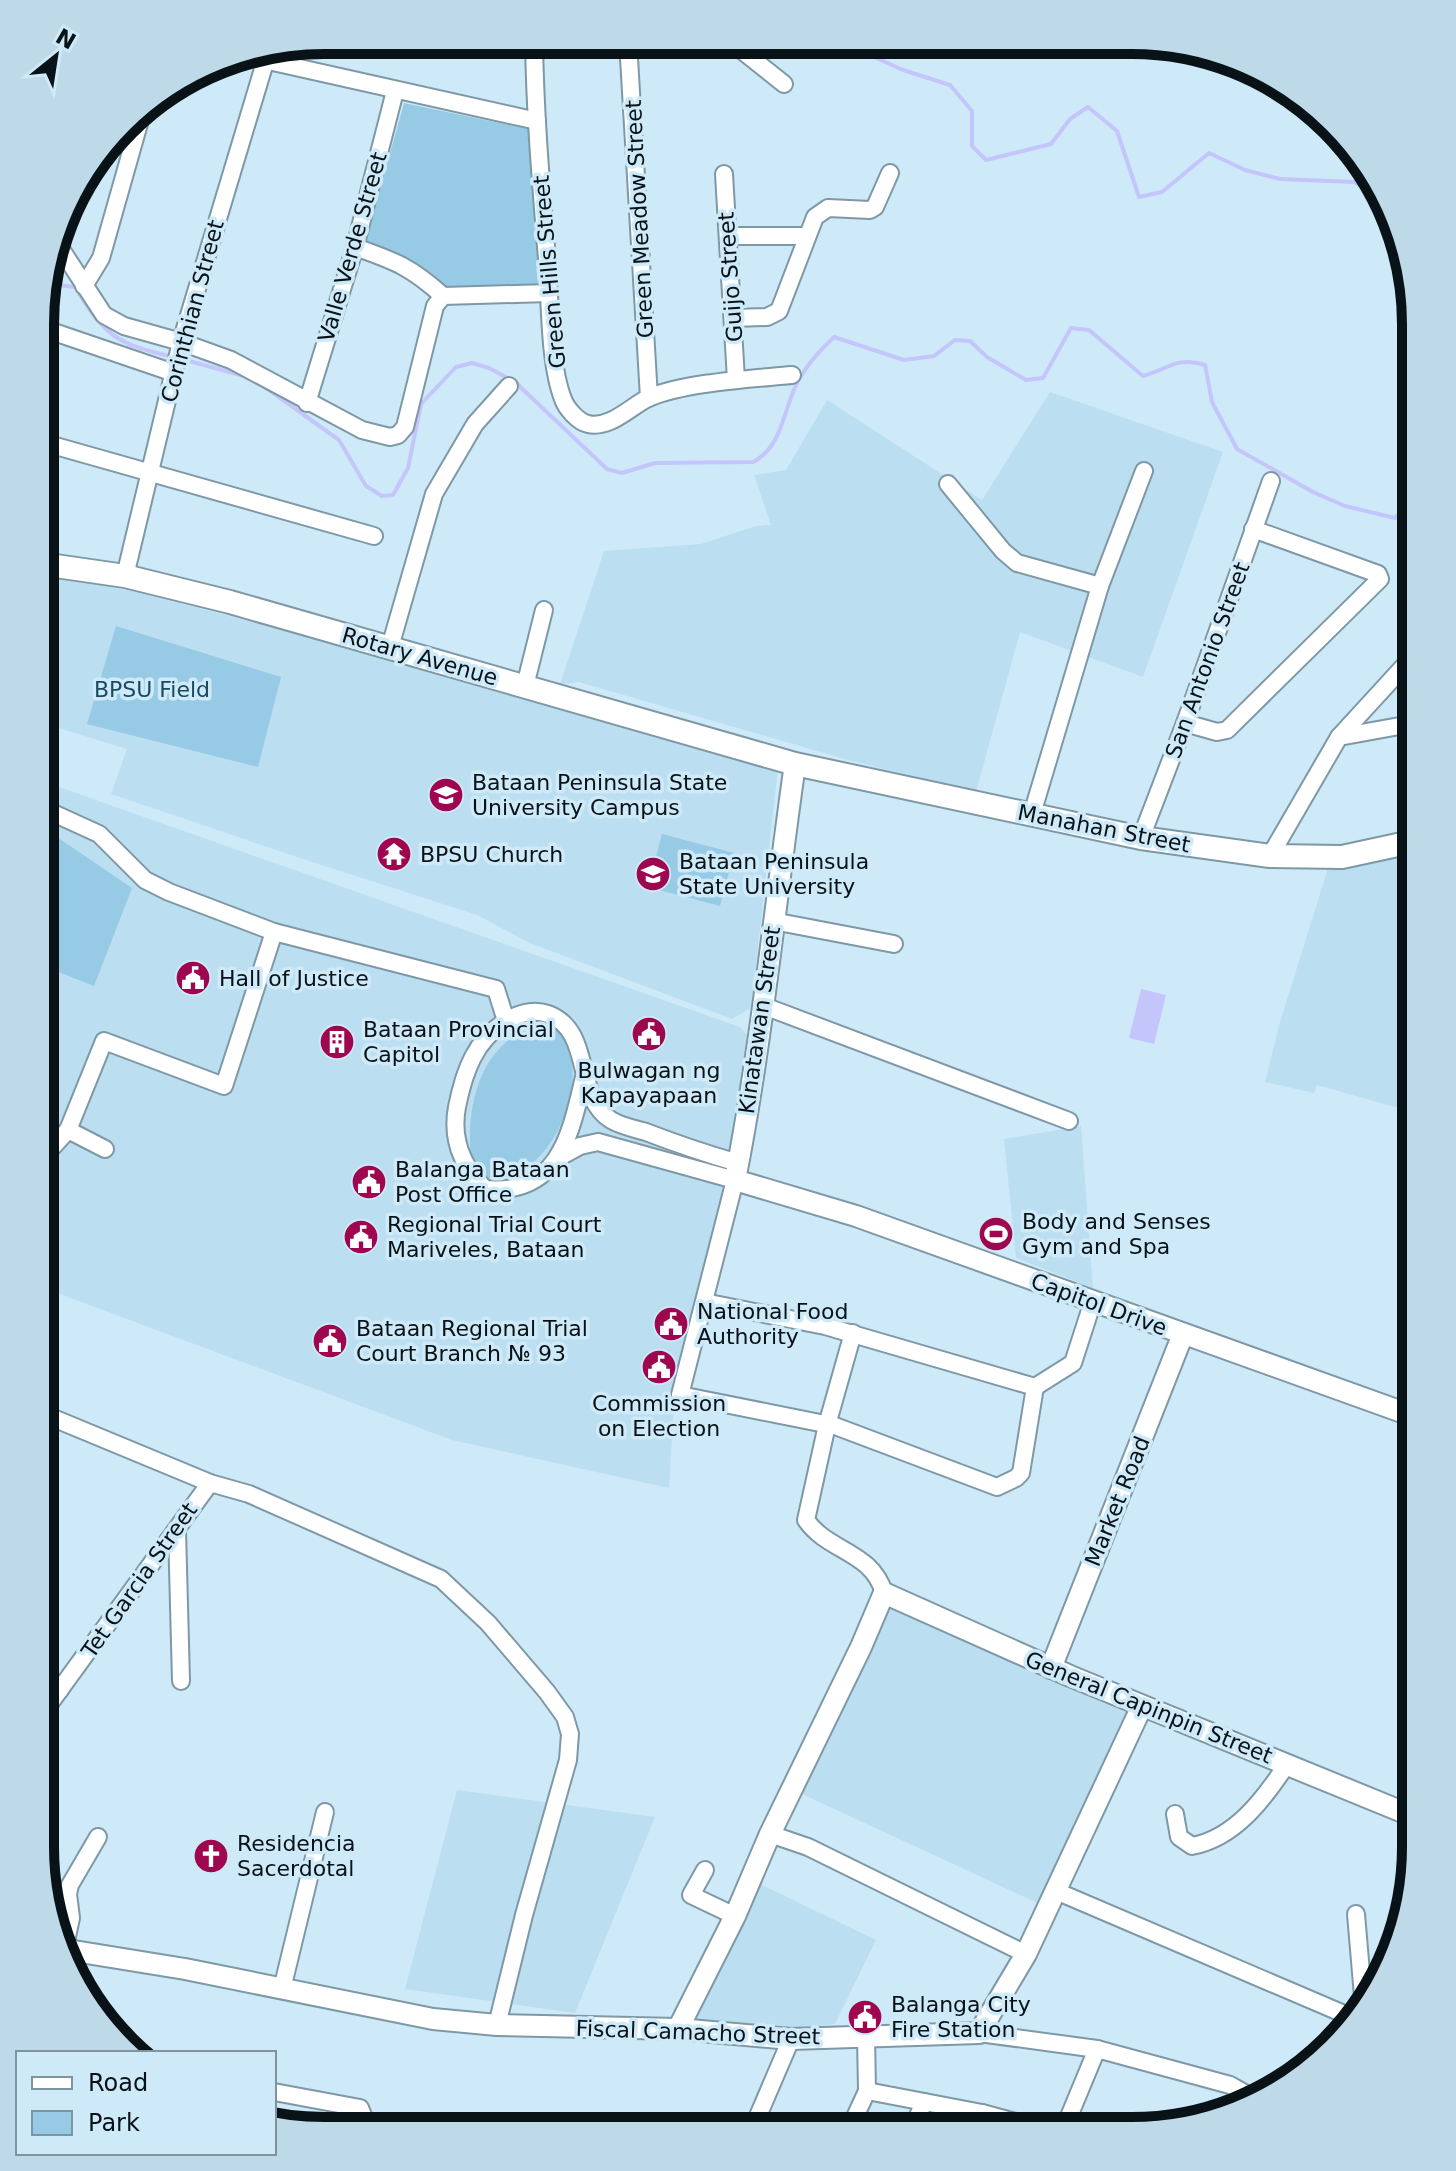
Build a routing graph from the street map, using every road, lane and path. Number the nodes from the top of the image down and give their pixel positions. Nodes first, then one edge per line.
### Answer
1 (747, 54) edge
2 (535, 55) edge
3 (629, 55) edge
4 (281, 58) edge
5 (265, 60) edge
6 (784, 84) dead end
7 (395, 91) junction
8 (537, 121) junction
9 (138, 129) edge
10 (890, 173) dead end
11 (724, 174) dead end
12 (728, 236) junction
13 (805, 236) junction
14 (355, 247) junction
15 (63, 253) edge
16 (84, 286) junction
17 (549, 293) junction
18 (443, 296) junction
19 (733, 318) junction
20 (54, 332) edge
21 (177, 359) junction
22 (792, 375) dead end
23 (736, 380) junction
24 (509, 386) dead end
25 (649, 398) junction
26 (307, 403) junction
27 (54, 446) edge
28 (1144, 471) dead end
29 (150, 473) junction
30 (1271, 481) dead end
31 (948, 484) dead end
32 (1253, 529) junction
33 (374, 536) dead end
34 (54, 566) edge
35 (125, 576) junction
36 (1100, 586) junction
37 (544, 610) dead end
38 (390, 647) junction
39 (1402, 669) edge
40 (525, 686) junction
41 (1185, 723) junction
42 (1402, 726) edge
43 (1339, 737) junction
44 (795, 764) junction
45 (54, 813) edge
46 (1032, 814) junction
47 (1141, 838) junction
48 (1402, 844) edge
49 (1270, 856) junction
50 (773, 921) junction
51 (274, 932) junction
52 (894, 944) dead end
53 (764, 1006) junction
54 (506, 1021) junction
55 (585, 1073) junction
56 (1069, 1121) dead end
57 (68, 1130) junction
58 (54, 1145) edge
59 (105, 1149) dead end
60 (558, 1158) junction
61 (737, 1172) junction
62 (1093, 1301) junction
63 (704, 1302) junction
64 (853, 1333) junction
65 (1183, 1334) junction
66 (1035, 1387) junction
67 (1401, 1412) edge
68 (54, 1418) edge
69 (827, 1425) junction
70 (210, 1483) junction
71 (177, 1530) junction
72 (884, 1593) junction
73 (1051, 1668) junction
74 (181, 1681) dead end
75 (54, 1685) edge
76 (60, 1690) junction
77 (54, 1698) edge
78 (1142, 1706) junction
79 (1287, 1764) junction
80 (1401, 1811) edge
81 (325, 1812) dead end
82 (1175, 1814) dead end
83 (770, 1834) junction
84 (98, 1837) dead end
85 (705, 1870) dead end
86 (1056, 1891) junction
87 (1356, 1914) dead end
88 (735, 1916) junction
89 (68, 1933) edge
90 (74, 1949) edge
91 (1026, 1954) junction
92 (1362, 1988) edge
93 (282, 1989) junction
94 (1344, 2014) edge
95 (497, 2025) junction
96 (678, 2029) junction
97 (979, 2033) junction
98 (866, 2036) junction
99 (791, 2039) junction
100 (1097, 2049) junction
101 (867, 2091) junction
102 (276, 2092) edge
103 (1243, 2092) edge
104 (924, 2102) junction
105 (982, 2113) junction
106 (364, 2117) edge
107 (758, 2117) edge
108 (855, 2117) edge
109 (918, 2117) edge
110 (980, 2117) edge
111 (997, 2117) edge
112 (1069, 2117) edge

1 - 6 street
2 - 8 street, Green Hills Street
3 - 25 street, Green Meadow Street
4 - 7 street
5 - 21 street, Corinthian Street
7 - 8 street
7 - 14 street, Valle Verde Street
8 - 17 street, Green Hills Street
9 - 16 street
10 - 13 street
11 - 12 street, Guijo Street
12 - 13 street
12 - 19 street, Guijo Street
13 - 19 street
14 - 18 street
14 - 26 street, Valle Verde Street
15 - 16 street
16 - 21 street
17 - 18 street
17 - 25 street, Green Hills Street
18 - 26 street
19 - 23 street, Guijo Street
20 - 21 street
21 - 26 street
21 - 29 street, Corinthian Street
22 - 23 street, Green Hills Street
23 - 25 street, Green Hills Street
24 - 38 street
27 - 29 street
28 - 36 street
29 - 33 street
29 - 35 street, Corinthian Street
30 - 32 street, San Antonio Street
31 - 36 street
32 - 41 street, San Antonio Street
32 - 41 street
34 - 35 main road, Rotary Avenue
35 - 38 main road, Rotary Avenue
36 - 46 street
37 - 40 street
38 - 40 main road, Rotary Avenue
39 - 43 street
40 - 44 main road, Rotary Avenue
41 - 47 street, San Antonio Street
42 - 43 street
43 - 49 street
44 - 46 main road, Manahan Street
44 - 50 street, Kinatawan Street
45 - 51 street
46 - 47 main road, Manahan Street
47 - 49 main road, Manahan Street
48 - 49 main road, Manahan Street
50 - 52 street
50 - 53 street, Kinatawan Street
51 - 54 street
51 - 57 street
53 - 56 street
53 - 61 street, Kinatawan Street
54 - 55 street
54 - 60 street
55 - 60 street
55 - 61 street
57 - 58 street
57 - 59 street
60 - 61 street
61 - 62 street, Capitol Drive
61 - 63 street
62 - 65 street, Capitol Drive
62 - 66 street
63 - 64 street
63 - 69 street
64 - 66 street
64 - 69 street
65 - 67 street, Capitol Drive
65 - 73 street, Market Road
66 - 69 street
68 - 70 street
69 - 72 street
70 - 71 street, Tet Garcia Street
70 - 95 street
71 - 74 street
71 - 76 street, Tet Garcia Street
72 - 73 street, General Capinpin Street
72 - 83 street
73 - 78 street, General Capinpin Street
75 - 76 street
76 - 77 street, Tet Garcia Street
78 - 79 street, General Capinpin Street
78 - 86 street
79 - 80 street, General Capinpin Street
79 - 82 street
81 - 93 street
83 - 88 street
83 - 91 street
84 - 89 street
85 - 88 street
86 - 91 street
86 - 94 street
87 - 92 street
88 - 96 street
90 - 93 street, Fiscal Camacho Street
91 - 97 street
93 - 95 street, Fiscal Camacho Street
95 - 96 street, Fiscal Camacho Street
96 - 99 street, Fiscal Camacho Street
97 - 98 street, Fiscal Camacho Street
97 - 100 street
98 - 99 street, Fiscal Camacho Street
98 - 101 street
99 - 107 street
100 - 103 street
100 - 112 street
101 - 104 street
101 - 108 street
102 - 106 street
104 - 105 street
104 - 109 street
105 - 110 street
105 - 111 street

